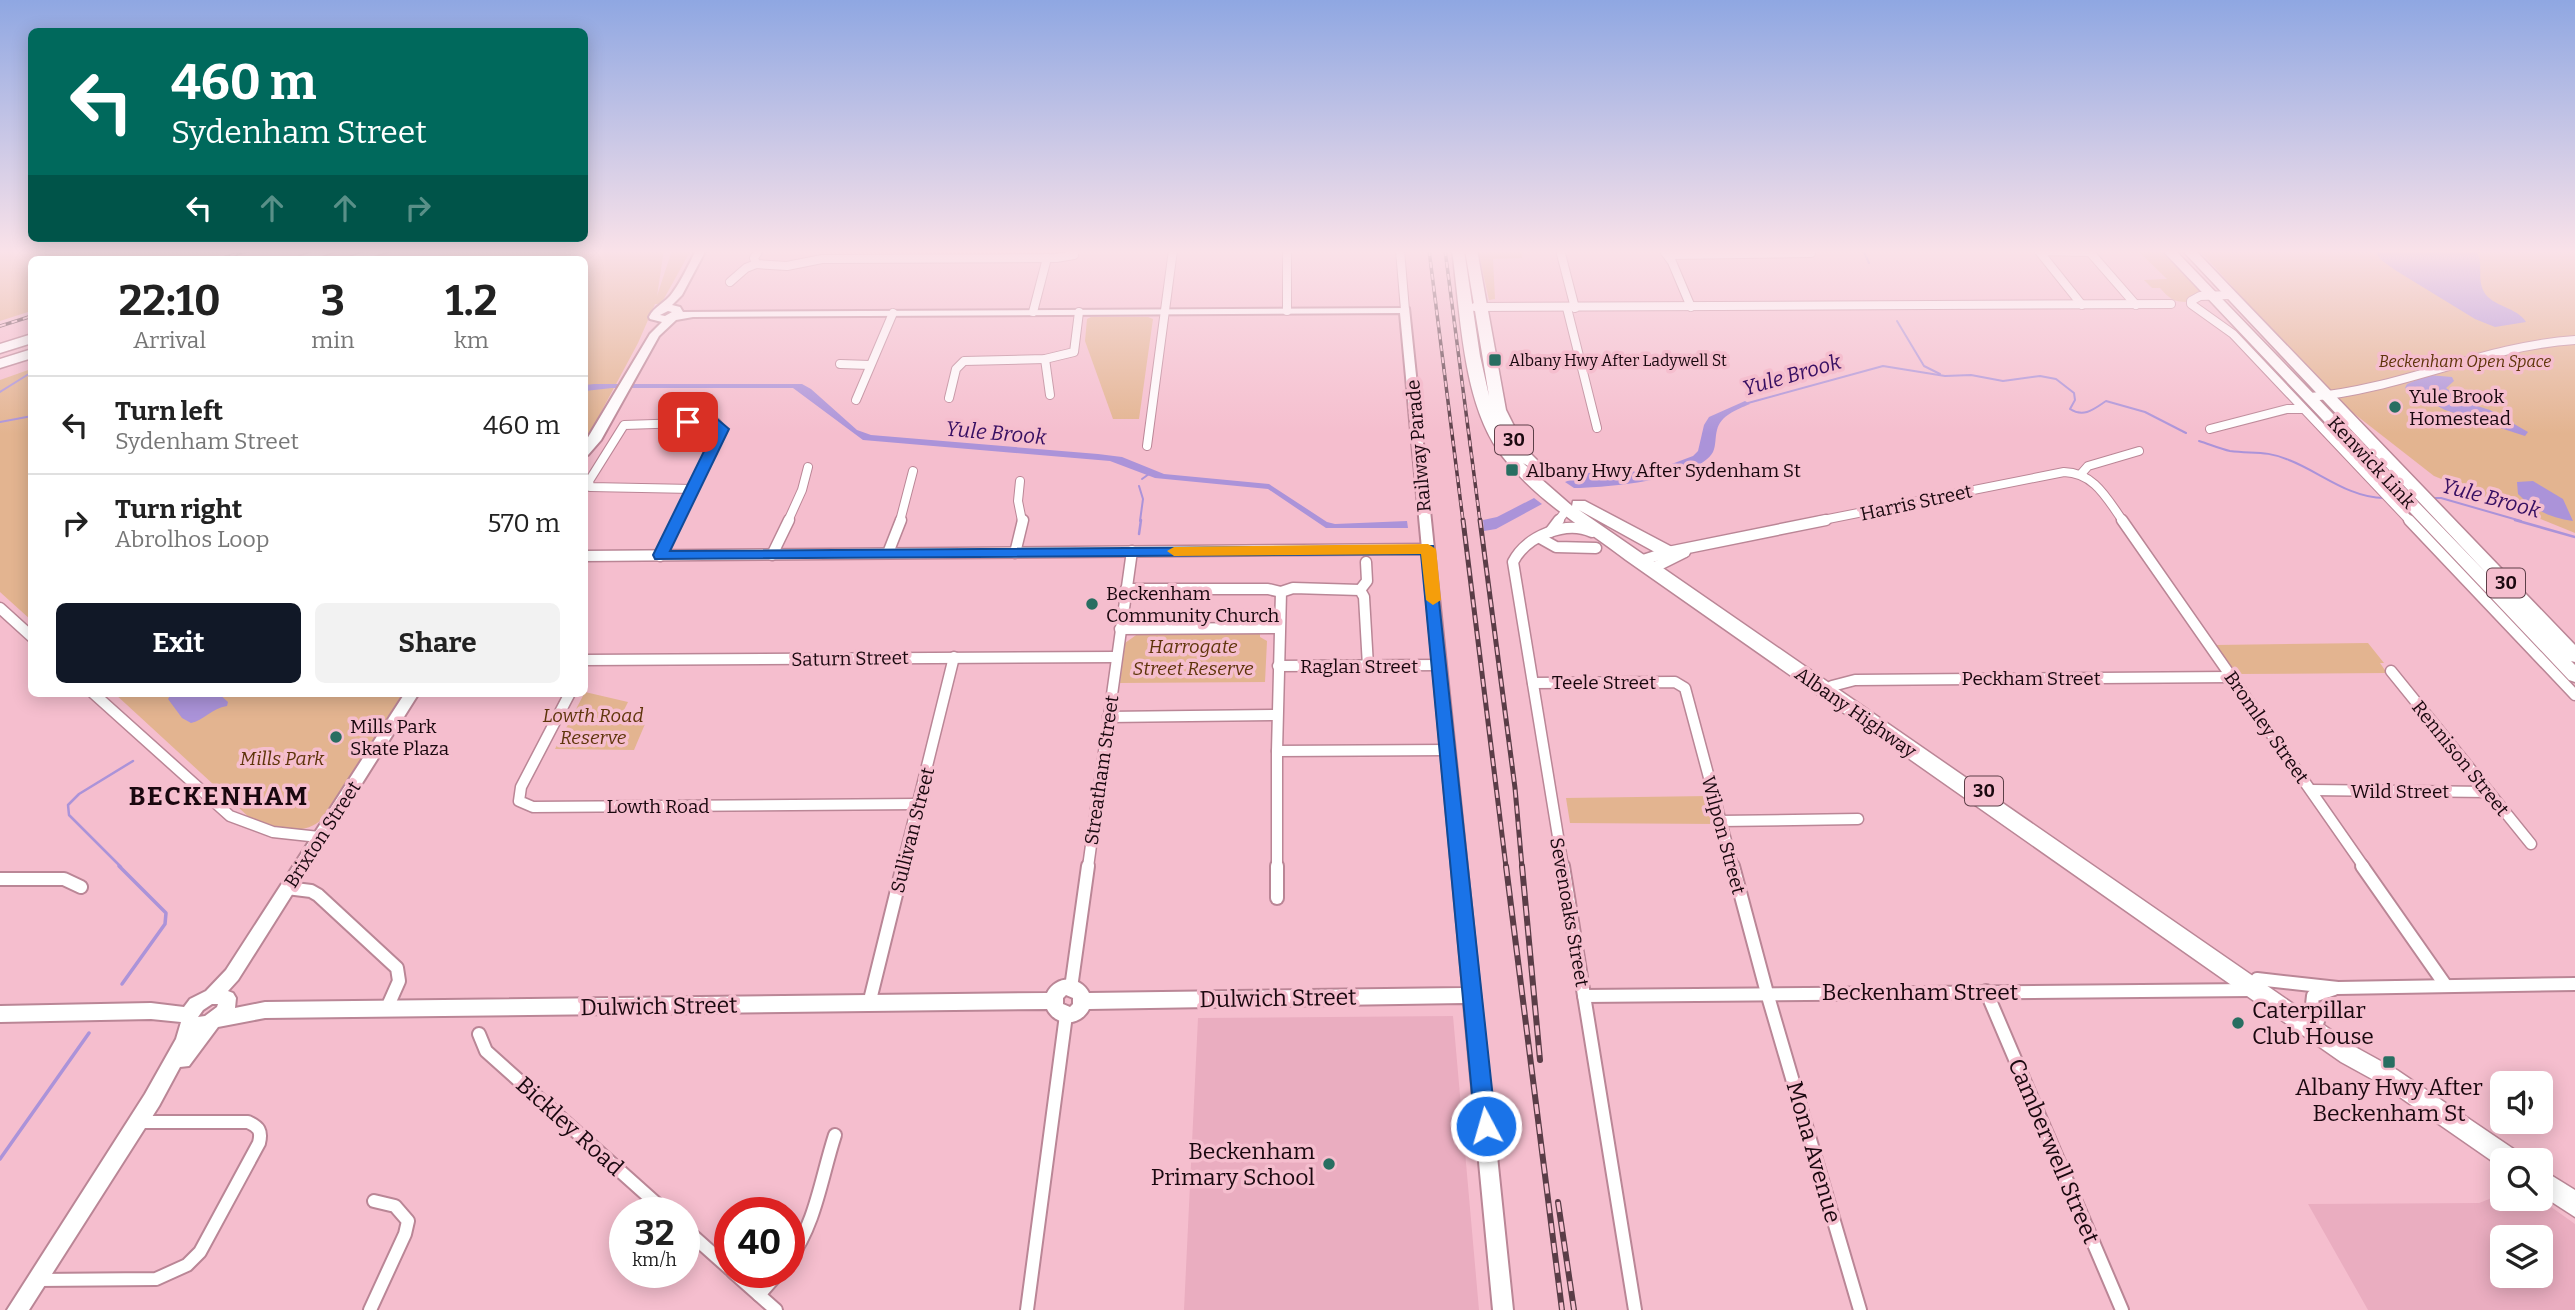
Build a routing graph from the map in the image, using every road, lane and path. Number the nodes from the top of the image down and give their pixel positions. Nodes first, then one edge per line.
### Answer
1 (1154, 311) edge
2 (1165, 311) edge
3 (1405, 311) edge
4 (1476, 311) edge
5 (1572, 311) edge
6 (2204, 311) edge
7 (2236, 311) edge
8 (2240, 311) edge
9 (1033, 312) joint
10 (1079, 312) junction
11 (673, 313) junction
12 (893, 313) junction
13 (655, 334) junction
14 (28, 339) edge
15 (2575, 340) edge
16 (0, 349) edge
17 (28, 354) edge
18 (1045, 359) junction
19 (0, 364) edge
20 (840, 364) dead end
21 (870, 365) junction
22 (1050, 394) dead end
23 (2330, 397) junction
24 (949, 398) dead end
25 (856, 400) dead end
26 (2307, 403) junction
27 (1597, 428) dead end
28 (2210, 429) dead end
29 (595, 440) junction
30 (1147, 446) dead end
31 (588, 448) edge
32 (2139, 451) dead end
33 (588, 455) edge
34 (808, 467) dead end
35 (913, 471) dead end
36 (2081, 474) junction
37 (1020, 481) dead end
38 (693, 489) junction
39 (1573, 506) junction
40 (1545, 535) junction
41 (1596, 548) dead end
42 (1428, 549) junction
43 (1132, 551) junction
44 (1015, 552) junction
45 (888, 553) junction
46 (660, 555) junction
47 (772, 555) junction
48 (588, 556) edge
49 (1651, 560) junction
50 (1366, 562) dead end
51 (1126, 589) junction
52 (1360, 590) junction
53 (1281, 592) junction
54 (0, 608) edge
55 (1278, 628) junction
56 (1121, 629) junction
57 (28, 633) edge
58 (2575, 656) edge
59 (954, 657) junction
60 (1116, 657) junction
61 (588, 662) edge
62 (1440, 665) junction
63 (1278, 666) junction
64 (1368, 666) junction
65 (2391, 671) dead end
66 (2575, 676) edge
67 (2232, 677) junction
68 (1675, 682) joint
69 (1533, 683) junction
70 (1832, 686) junction
71 (2575, 695) edge
72 (97, 697) edge
73 (409, 697) edge
74 (568, 697) edge
75 (1277, 715) junction
76 (1108, 717) junction
77 (1448, 750) junction
78 (1277, 751) junction
79 (2311, 790) junction
80 (2489, 792) junction
81 (918, 804) junction
82 (1858, 819) dead end
83 (1720, 821) junction
84 (319, 837) junction
85 (2531, 844) dead end
86 (0, 879) edge
87 (81, 887) dead end
88 (286, 888) junction
89 (1277, 898) dead end
90 (2257, 985) junction
91 (2575, 985) edge
92 (2445, 986) junction
93 (2338, 988) junction
94 (1986, 991) junction
95 (1767, 993) junction
96 (1077, 995) junction
97 (1473, 995) junction
98 (1584, 996) junction
99 (1052, 1001) junction
100 (869, 1003) junction
101 (208, 1006) junction
102 (387, 1008) junction
103 (265, 1010) junction
104 (0, 1014) edge
105 (1066, 1015) junction
106 (2318, 1021) junction
107 (213, 1022) junction
108 (479, 1034) dead end
109 (2389, 1077) junction
110 (152, 1100) junction
111 (138, 1122) junction
112 (835, 1135) dead end
113 (2493, 1148) edge
114 (2553, 1189) edge
115 (649, 1197) edge
116 (374, 1201) dead end
117 (2575, 1205) edge
118 (805, 1236) edge
119 (700, 1242) edge
120 (714, 1255) edge
121 (37, 1280) junction
122 (750, 1288) edge
123 (766, 1288) edge
124 (759, 1296) junction
125 (18, 1310) edge
126 (370, 1310) edge
127 (776, 1310) edge
128 (1027, 1310) edge
129 (1503, 1310) edge
130 (1635, 1310) edge
131 (1860, 1310) edge
132 (2122, 1310) edge

1 - 10 street
2 - 30 street
3 - 42 street, Railway Parade
4 - 39 highway, Albany Highway / 30
5 - 27 street
6 - 26 street
7 - 26 highway, Kenwick Link / 30
8 - 23 highway, Kenwick Link / 30
9 - 10 street
9 - 12 street
10 - 18 street
11 - 12 street
11 - 13 street
11 - 13 street
12 - 21 street
13 - 29 street
14 - 16 highway
15 - 23 street
17 - 19 highway
18 - 22 street
18 - 24 street
20 - 21 street
21 - 25 street
23 - 26 street
23 - 58 highway, Kenwick Link / 30
26 - 28 street
26 - 66 highway, Kenwick Link / 30
26 - 71 street
29 - 31 street
29 - 33 street
32 - 36 street, Harris Street
34 - 47 street
35 - 45 street
36 - 49 street, Harris Street
36 - 67 street, Bromley Street
37 - 44 street
38 - 38 street
38 - 46 street
39 - 40 street, Sevenoaks Street
39 - 49 highway, Albany Highway / 30
40 - 41 street
40 - 49 street
40 - 69 street, Sevenoaks Street
42 - 43 street
42 - 62 street, Railway Parade
43 - 44 street
43 - 51 street, Streatham Street
44 - 45 street
45 - 47 street
46 - 47 street
46 - 48 street
49 - 70 highway, Albany Highway / 30
49 - 90 highway, Albany Highway / 30
50 - 52 street
51 - 53 street
51 - 56 street, Streatham Street
52 - 53 street
52 - 64 street
53 - 55 street
54 - 57 street
55 - 56 street
55 - 63 street
56 - 60 street, Streatham Street
59 - 60 street, Saturn Street
59 - 61 street, Saturn Street
59 - 81 street, Sullivan Street
60 - 76 street, Streatham Street
62 - 64 street, Raglan Street
62 - 77 street, Railway Parade
63 - 64 street, Raglan Street
63 - 75 street
65 - 80 street, Rennison Street
67 - 70 street, Peckham Street
67 - 79 street, Bromley Street
68 - 69 street, Teele Street
68 - 83 street, Wilpon Street
69 - 98 street, Sevenoaks Street
70 - 90 highway, Albany Highway / 30
72 - 84 street
73 - 84 street, Brixton Street
74 - 81 street, Lowth Road
75 - 76 street
75 - 78 street
76 - 96 street, Streatham Street
77 - 78 street
77 - 97 street, Railway Parade
78 - 89 street
79 - 80 street, Wild Street
79 - 92 street, Bromley Street
80 - 85 street, Rennison Street
81 - 100 street, Sullivan Street
82 - 83 street
83 - 95 street, Wilpon Street
84 - 88 street, Brixton Street
86 - 87 street
88 - 101 street, Brixton Street
88 - 102 street
90 - 93 street, Beckenham Street
90 - 94 street, Beckenham Street
90 - 106 highway, Albany Highway / 30
90 - 109 highway, Albany Highway / 30
91 - 92 street, Beckenham Street
92 - 93 street, Beckenham Street
93 - 106 street
94 - 95 street, Beckenham Street
94 - 132 street, Camberwell Street
95 - 98 street, Beckenham Street
95 - 131 street, Mona Avenue
96 - 97 street, Dulwich Street
96 - 99 street
96 - 105 street
97 - 129 street, Railway Parade
98 - 130 street, Sevenoaks Street
99 - 100 street, Dulwich Street
99 - 105 street
100 - 102 street, Dulwich Street
101 - 103 street, Dulwich Street
101 - 104 street, Dulwich Street
101 - 107 street, Brixton Street
101 - 107 street, Dulwich Street
101 - 110 street, Brixton Street
102 - 103 street, Dulwich Street
103 - 107 street, Dulwich Street
105 - 128 street
106 - 109 highway, Albany Highway / 30
107 - 110 street, Brixton Street
108 - 115 street, Bickley Road
109 - 113 highway, Albany Highway / 30
110 - 111 street, Brixton Street
111 - 121 street, Brixton Street
111 - 121 street
112 - 118 street
114 - 117 highway
116 - 126 street
119 - 120 street
121 - 125 street, Brixton Street
122 - 124 street
123 - 124 street
124 - 127 street

